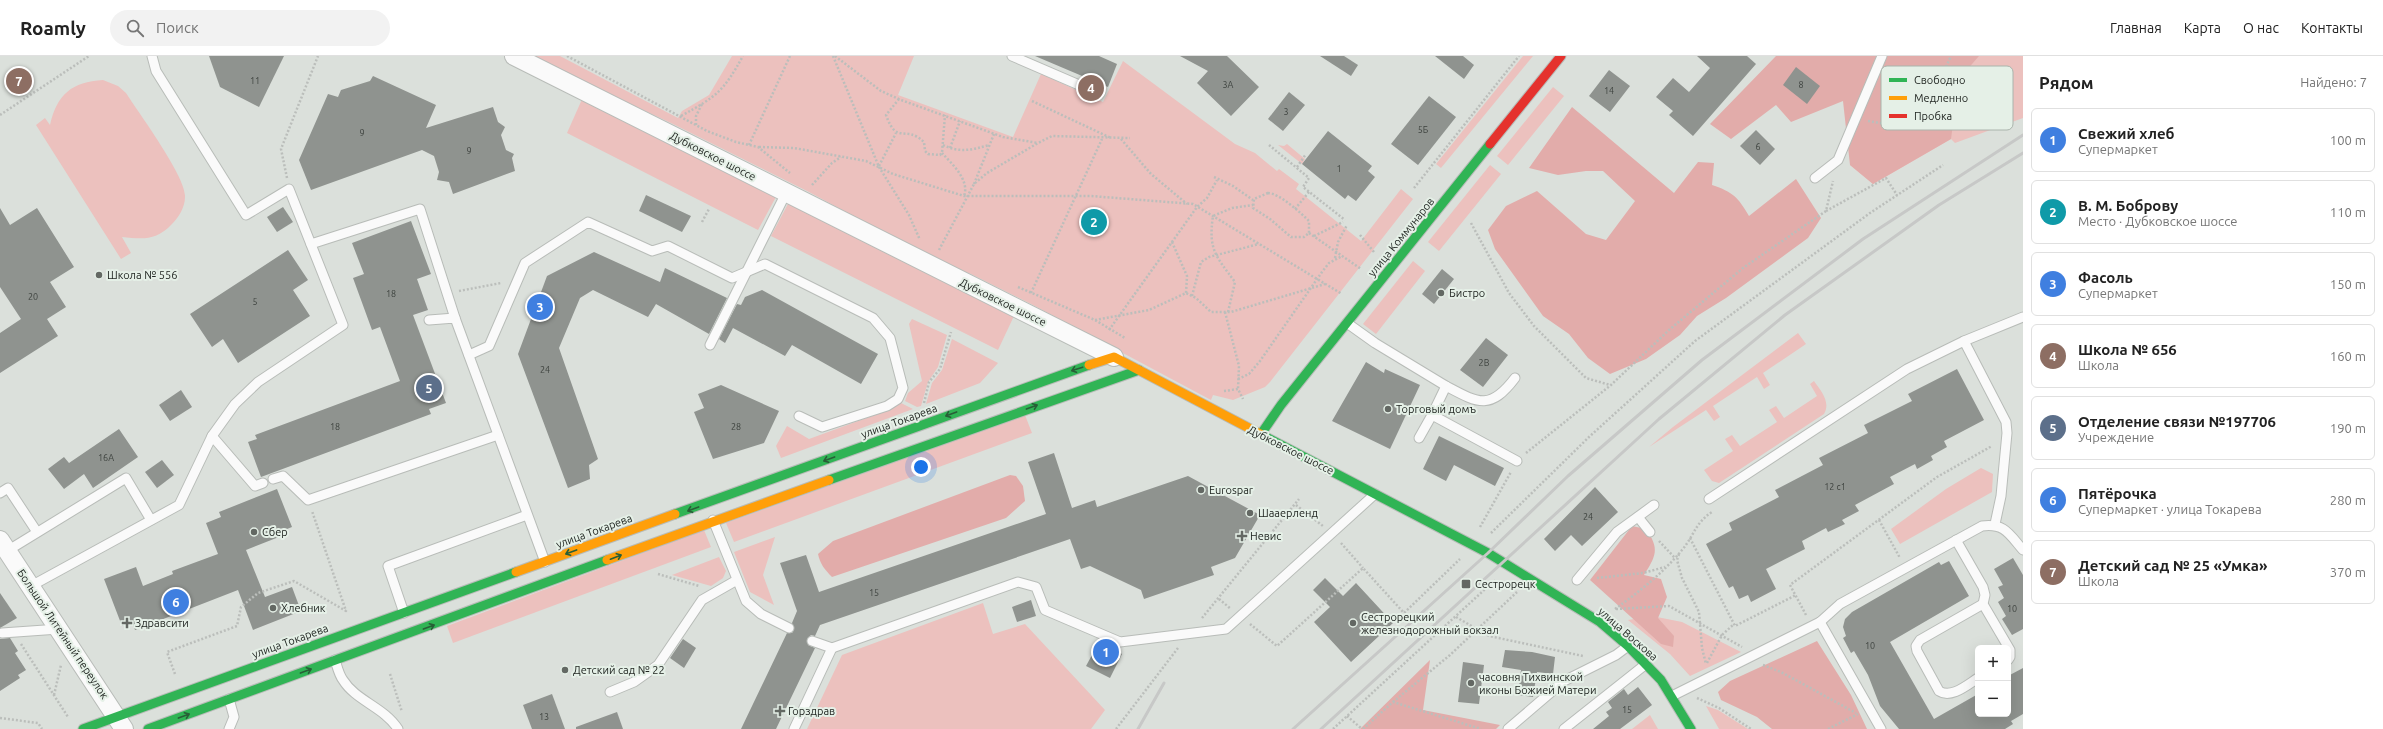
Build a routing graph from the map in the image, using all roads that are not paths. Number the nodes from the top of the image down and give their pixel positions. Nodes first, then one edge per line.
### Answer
1 (152, 56) edge
2 (514, 56) edge
3 (1012, 56) edge
4 (1562, 56) edge
5 (1882, 56) edge
6 (1093, 91) dead end
7 (1815, 178) dead end
8 (786, 193) junction
9 (311, 244) junction
10 (747, 270) junction
11 (2023, 317) edge
12 (455, 318) junction
13 (430, 320) dead end
14 (1347, 323) junction
15 (1964, 341) junction
16 (710, 345) dead end
17 (469, 355) junction
18 (1114, 357) junction
19 (1139, 370) junction
20 (1515, 378) dead end
21 (1446, 386) junction
22 (1432, 415) junction
23 (799, 416) dead end
24 (1261, 434) junction
25 (498, 435) junction
26 (212, 436) junction
27 (1419, 438) dead end
28 (1517, 461) road end
29 (273, 479) dead end
30 (264, 483) dead end
31 (0, 493) edge
32 (1375, 494) junction
33 (1709, 499) dead end
34 (707, 504) junction
35 (1654, 505) dead end
36 (527, 515) junction
37 (1638, 517) junction
38 (150, 520) junction
39 (713, 521) junction
40 (1995, 524) junction
41 (37, 532) junction
42 (1650, 532) road end
43 (1956, 540) junction
44 (4, 546) edge
45 (2023, 550) edge
46 (1488, 553) joint
47 (545, 562) junction
48 (1578, 579) road end
49 (737, 580) junction
50 (554, 581) junction
51 (30, 586) junction
52 (1983, 604) junction
53 (404, 613) junction
54 (1816, 624) junction
55 (789, 628) dead end
56 (59, 629) junction
57 (2, 633) dead end
58 (411, 633) junction
59 (812, 641) dead end
60 (2007, 645) edge
61 (1628, 646) junction
62 (832, 648) junction
63 (332, 650) junction
64 (1646, 664) junction
65 (1975, 680) edge
66 (610, 692) dead end
67 (1672, 696) junction
68 (229, 699) junction
69 (121, 723) edge
70 (83, 729) edge
71 (148, 729) edge
72 (229, 729) edge
73 (398, 729) edge
74 (794, 729) edge
75 (1508, 729) edge
76 (1564, 729) edge
77 (1691, 729) edge
78 (1881, 729) edge

1 - 9 lane
2 - 8 street, Дубковское шоссе
3 - 6 lane
4 - 14 main road, улица Коммунаров
5 - 7 lane
8 - 10 lane
8 - 18 street, Дубковское шоссе
9 - 12 lane
9 - 26 lane
10 - 16 lane
10 - 17 lane
10 - 23 lane
11 - 15 lane
12 - 13 lane
12 - 17 lane
14 - 21 lane
14 - 24 main road, улица Коммунаров
15 - 33 lane
15 - 40 lane
17 - 25 lane
18 - 19 main road, Дубковское шоссе
18 -> 34 main road, улица Токарева
19 - 24 main road, Дубковское шоссе
39 -> 19 main road, улица Токарева
20 - 21 lane
21 - 22 lane
22 - 27 lane
22 - 28 lane
24 - 32 main road, Дубковское шоссе
25 - 29 lane
25 - 36 lane
26 - 30 lane
26 - 38 lane
31 - 41 lane
32 - 46 main road, Дубковское шоссе
32 - 62 lane
34 - 39 lane
34 -> 47 main road, улица Токарева
35 - 37 lane
36 - 47 lane
36 - 53 lane
37 - 42 lane
37 - 48 lane
38 - 41 lane
38 - 51 lane
39 - 49 lane
50 -> 39 main road, улица Токарева
40 - 43 lane
40 - 45 lane
41 - 44 lane
43 - 52 lane
43 - 54 lane
44 - 51 street, Большой Литейный переулок
46 - 61 main road, улица Воскова
47 - 50 lane
47 - 53 main road, улица Токарева
49 - 55 lane
49 - 66 lane
58 -> 50 main road, улица Токарева
51 - 56 street, Большой Литейный переулок
52 - 60 lane
52 - 65 lane
53 - 58 lane
53 - 63 main road, улица Токарева
54 - 67 lane
54 - 78 lane
56 - 57 lane
56 - 69 street, Большой Литейный переулок
58 - 63 main road, улица Токарева
59 - 62 lane
61 - 64 main road, улица Воскова
61 - 75 lane
62 - 74 lane
68 -> 63 main road, улица Токарева
63 - 69 main road, улица Токарева
63 - 73 lane
64 - 67 main road, улица Воскова
64 - 76 lane
67 - 77 main road, улица Воскова
71 -> 68 main road, улица Токарева
68 - 72 lane
69 - 70 main road, улица Токарева

